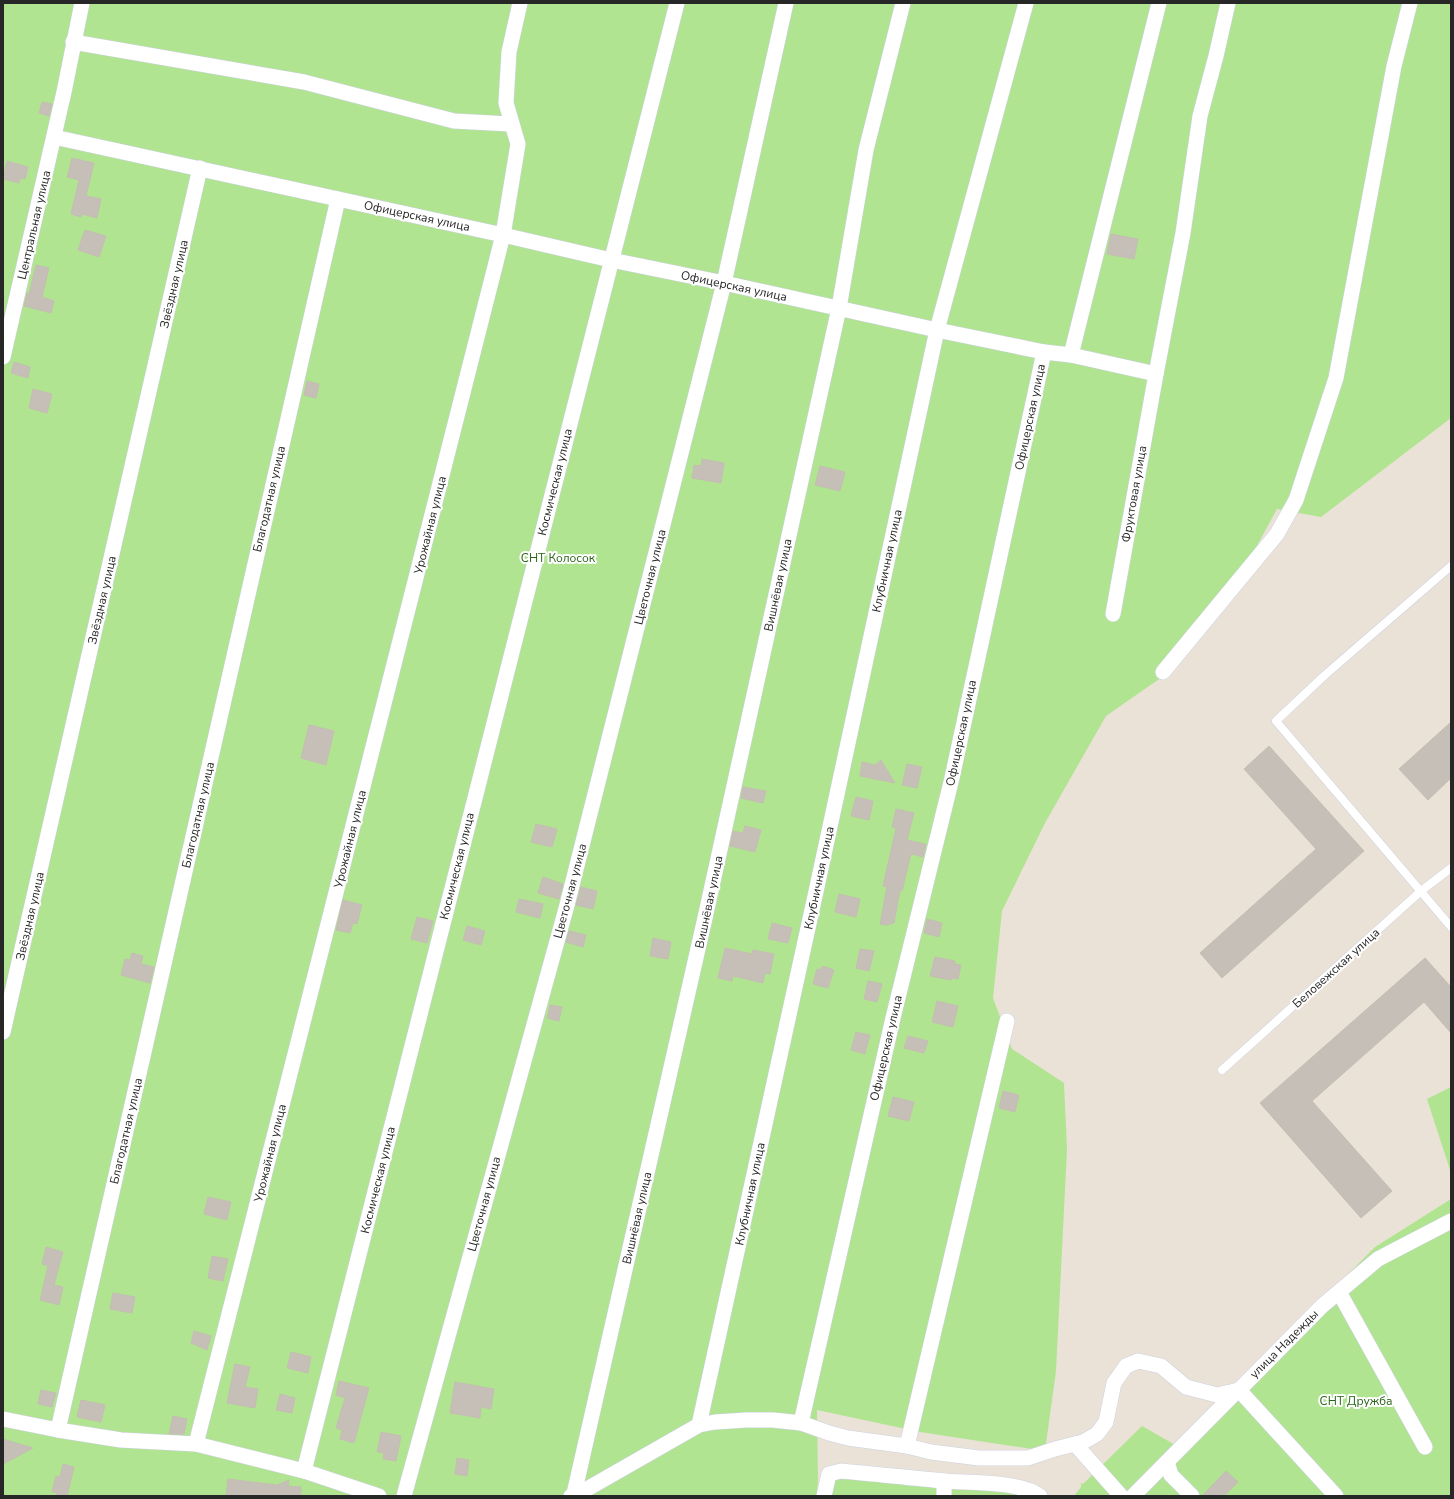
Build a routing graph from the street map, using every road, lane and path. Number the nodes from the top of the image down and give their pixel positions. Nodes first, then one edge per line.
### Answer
1 (82, 3) edge
2 (520, 3) edge
3 (677, 3) edge
4 (786, 3) edge
5 (903, 3) edge
6 (1026, 3) edge
7 (1158, 3) edge
8 (1228, 3) edge
9 (1410, 3) edge
10 (73, 42) junction
11 (512, 124) junction
12 (54, 137) junction
13 (200, 168) junction
14 (338, 199) junction
15 (504, 235) junction
16 (611, 260) junction
17 (724, 283) junction
18 (839, 308) junction
19 (937, 330) junction
20 (1044, 352) junction
21 (1071, 355) junction
22 (3, 357) edge
23 (1156, 374) junction
24 (1451, 566) edge
25 (1113, 614) dead end
26 (1163, 672) dead end
27 (1451, 868) edge
28 (1421, 891) junction
29 (1451, 927) edge
30 (1007, 1021) dead end
31 (3, 1032) edge
32 (1222, 1070) dead end
33 (1451, 1221) edge
34 (1339, 1292) junction
35 (1239, 1390) junction
36 (3, 1419) edge
37 (801, 1423) junction
38 (699, 1425) junction
39 (58, 1430) junction
40 (196, 1444) junction
41 (1075, 1444) junction
42 (908, 1446) junction
43 (1425, 1447) dead end
44 (1167, 1462) junction
45 (304, 1471) junction
46 (944, 1481) junction
47 (582, 1494) edge
48 (369, 1495) edge
49 (404, 1496) edge
50 (824, 1496) edge
51 (944, 1496) edge
52 (1040, 1496) edge
53 (1121, 1496) edge
54 (1134, 1496) edge
55 (1192, 1496) edge
56 (1336, 1496) edge

1 - 10 street, Центральная улица
2 - 11 street, Урожайная улица
3 - 16 street, Космическая улица
4 - 17 street, Цветочная улица
5 - 18 street, Вишнёвая улица
6 - 19 street, Клубничная улица
7 - 21 street
8 - 23 street, Фруктовая улица
9 - 26 street
10 - 11 street
10 - 12 street, Центральная улица
11 - 15 street, Урожайная улица
12 - 13 street, Офицерская улица
12 - 22 street, Центральная улица
13 - 14 street, Офицерская улица
13 - 31 street, Звёздная улица
14 - 15 street, Офицерская улица
14 - 39 street, Благодатная улица
15 - 16 street, Офицерская улица
15 - 40 street, Урожайная улица
16 - 17 street, Офицерская улица
16 - 45 street, Космическая улица
17 - 18 street, Офицерская улица
17 - 49 street, Цветочная улица
18 - 19 street, Офицерская улица
18 - 47 street, Вишнёвая улица
19 - 20 street, Офицерская улица
19 - 38 street, Клубничная улица
20 - 21 street
20 - 37 street, Офицерская улица
21 - 23 street
23 - 25 street, Фруктовая улица
24 - 28 lane
27 - 28 lane, Беловежская улица
28 - 29 lane
28 - 32 lane, Беловежская улица
30 - 42 street
33 - 34 street, улица Надежды
34 - 35 street, улица Надежды
34 - 43 street
35 - 41 street
35 - 44 street, улица Надежды
35 - 56 street
36 - 39 street
37 - 38 street
37 - 42 street
38 - 47 street
39 - 40 street
40 - 45 street
41 - 42 street
41 - 53 street
44 - 54 street, улица Надежды
44 - 55 street
45 - 48 street
46 - 50 street
46 - 51 street
46 - 52 street

